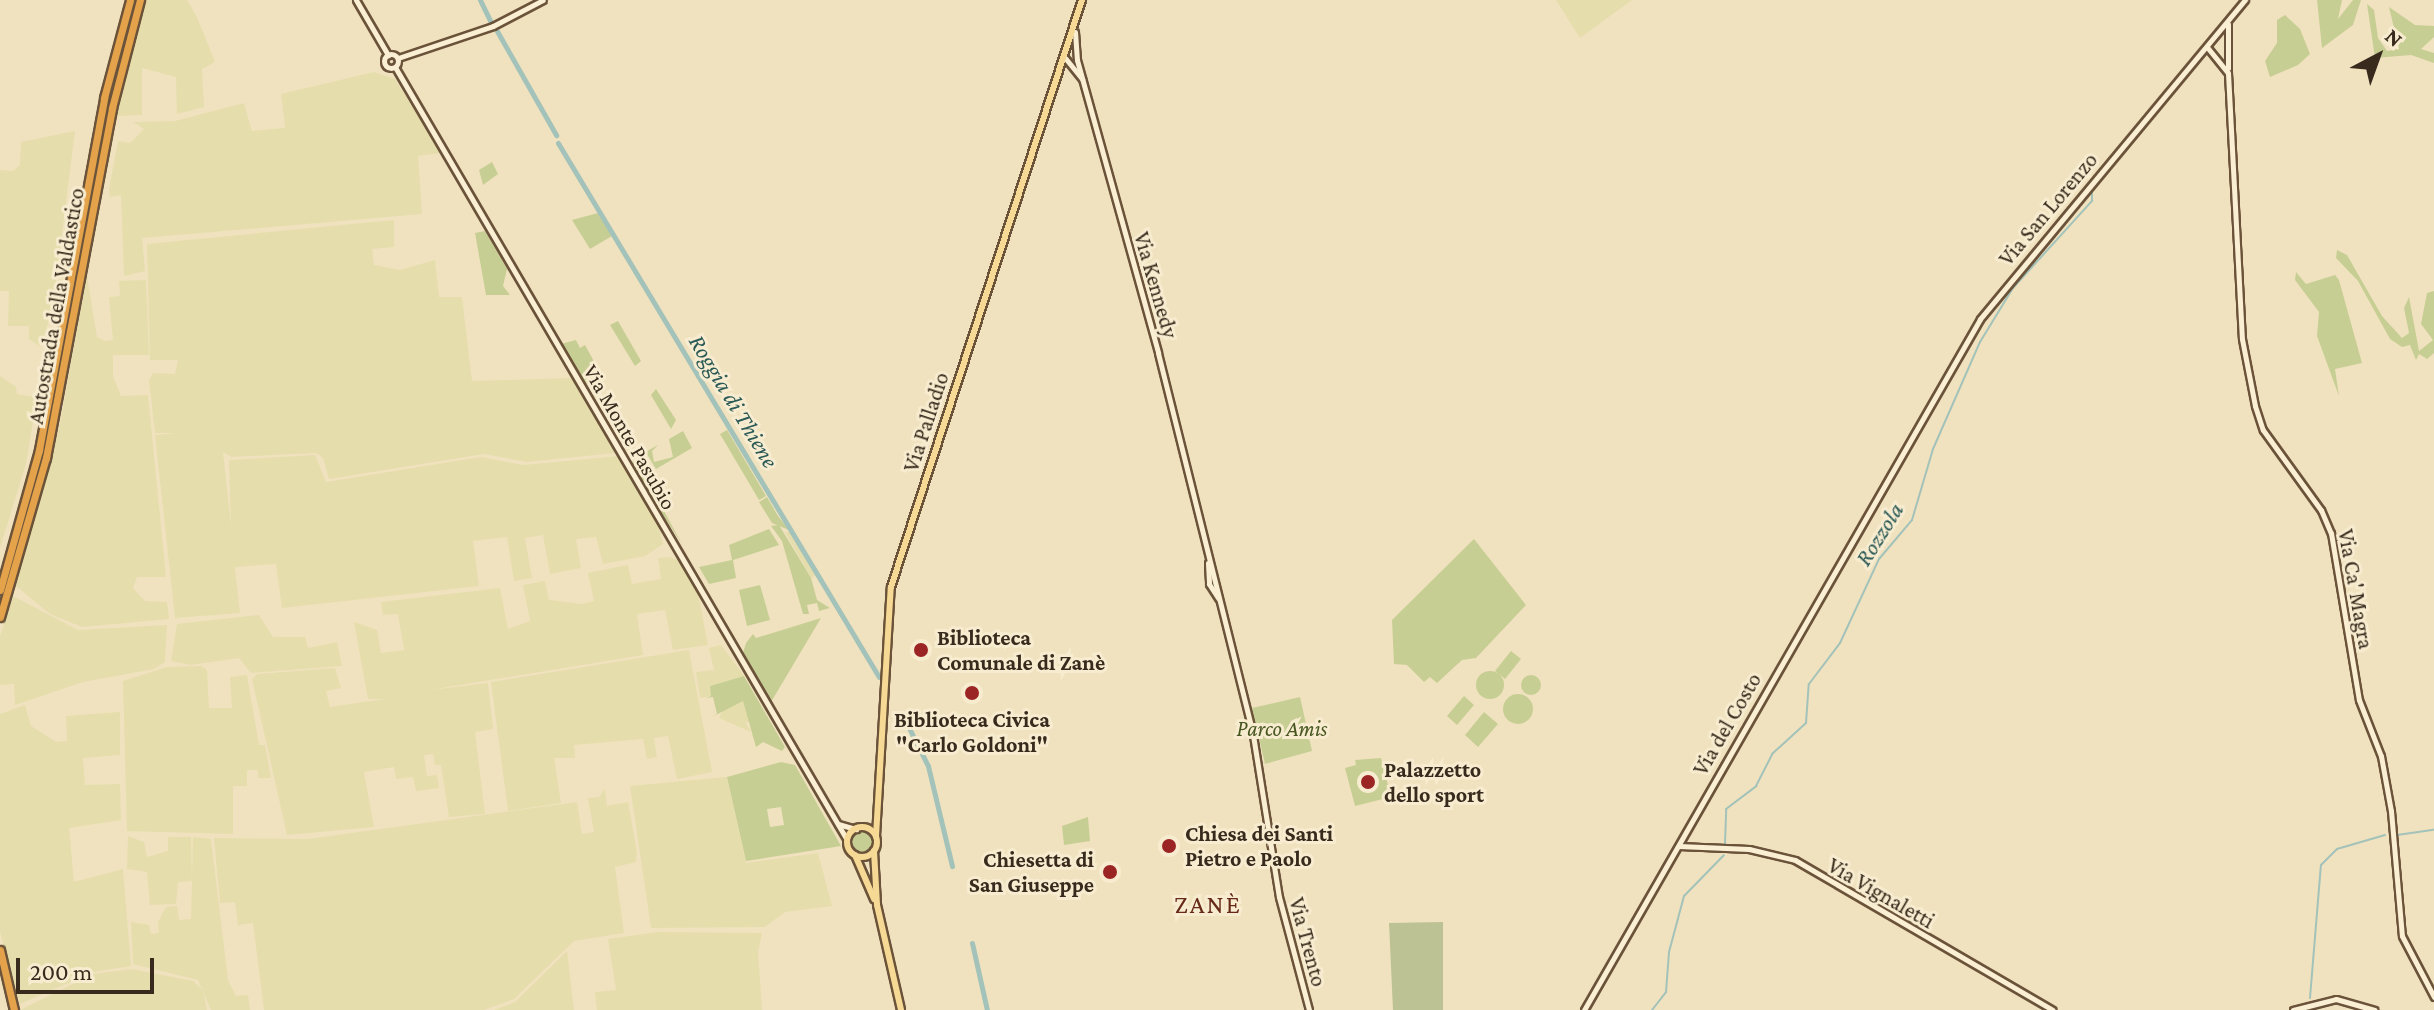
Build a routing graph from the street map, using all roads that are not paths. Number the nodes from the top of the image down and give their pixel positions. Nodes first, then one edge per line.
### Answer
1 (130, 0) edge
2 (140, 0) edge
3 (356, 0) edge
4 (543, 0) edge
5 (1082, 0) edge
6 (2245, 0) edge
7 (2228, 24) junction
8 (1075, 32) junction
9 (2213, 41) junction
10 (2207, 47) junction
11 (2228, 54) junction
12 (388, 55) junction
13 (1066, 57) junction
14 (398, 58) junction
15 (1077, 60) junction
16 (395, 67) junction
17 (1074, 72) junction
18 (2228, 73) junction
19 (1060, 77) junction
20 (1083, 80) junction
21 (1903, 457) joint
22 (1211, 576) joint
23 (0, 590) edge
24 (0, 617) edge
25 (877, 807) junction
26 (837, 823) junction
27 (859, 828) junction
28 (876, 836) junction
29 (847, 840) junction
30 (1679, 846) junction
31 (874, 851) junction
32 (855, 855) junction
33 (861, 870) junction
34 (872, 871) junction
35 (873, 891) junction
36 (0, 950) edge
37 (2434, 997) edge
38 (14, 1010) edge
39 (901, 1010) edge
40 (1309, 1010) edge
41 (1584, 1010) edge
42 (2053, 1010) edge
43 (2293, 1010) edge
44 (2374, 1010) edge

1 - 23 highway, Autostrada della Valdastico
2 - 24 highway, Autostrada della Valdastico
3 - 12 street, Via Monte Pasubio
4 - 14 street
5 - 8 main road, Via Palladio
6 - 7 street, Via San Lorenzo
7 - 9 street, Via San Lorenzo
7 - 11 street, Via Ca' Magra
8 - 13 main road, Via Palladio
8 - 15 street, Via Kennedy
9 - 10 street, Via San Lorenzo
9 - 11 street
10 - 18 street
10 - 21 street, Via San Lorenzo
11 - 18 street, Via Ca' Magra
12 - 14 street
12 - 16 street, Via Monte Pasubio
13 - 15 street
13 - 17 street
13 - 19 main road, Via Palladio
14 - 16 street
15 - 20 street, Via Kennedy
16 - 26 street, Via Monte Pasubio
17 - 19 street
17 - 20 street
18 - 37 street, Via Ca' Magra
19 - 25 main road, Via Palladio
20 - 22 street, Via Kennedy
21 - 30 street, Via del Costo
22 - 40 street, Via Trento
25 - 27 main road
25 - 28 main road, Via Palladio
26 - 27 street
26 - 29 street, Via Monte Pasubio
27 - 28 main road
27 - 29 main road
28 - 31 main road
29 - 32 main road
30 - 41 street, Via del Costo
30 - 42 street, Via Vignaletti
31 - 32 main road
31 - 34 main road
32 - 33 main road
33 - 34 main road
33 - 35 main road
34 - 35 main road
35 - 39 main road
36 - 38 highway
43 - 44 street

